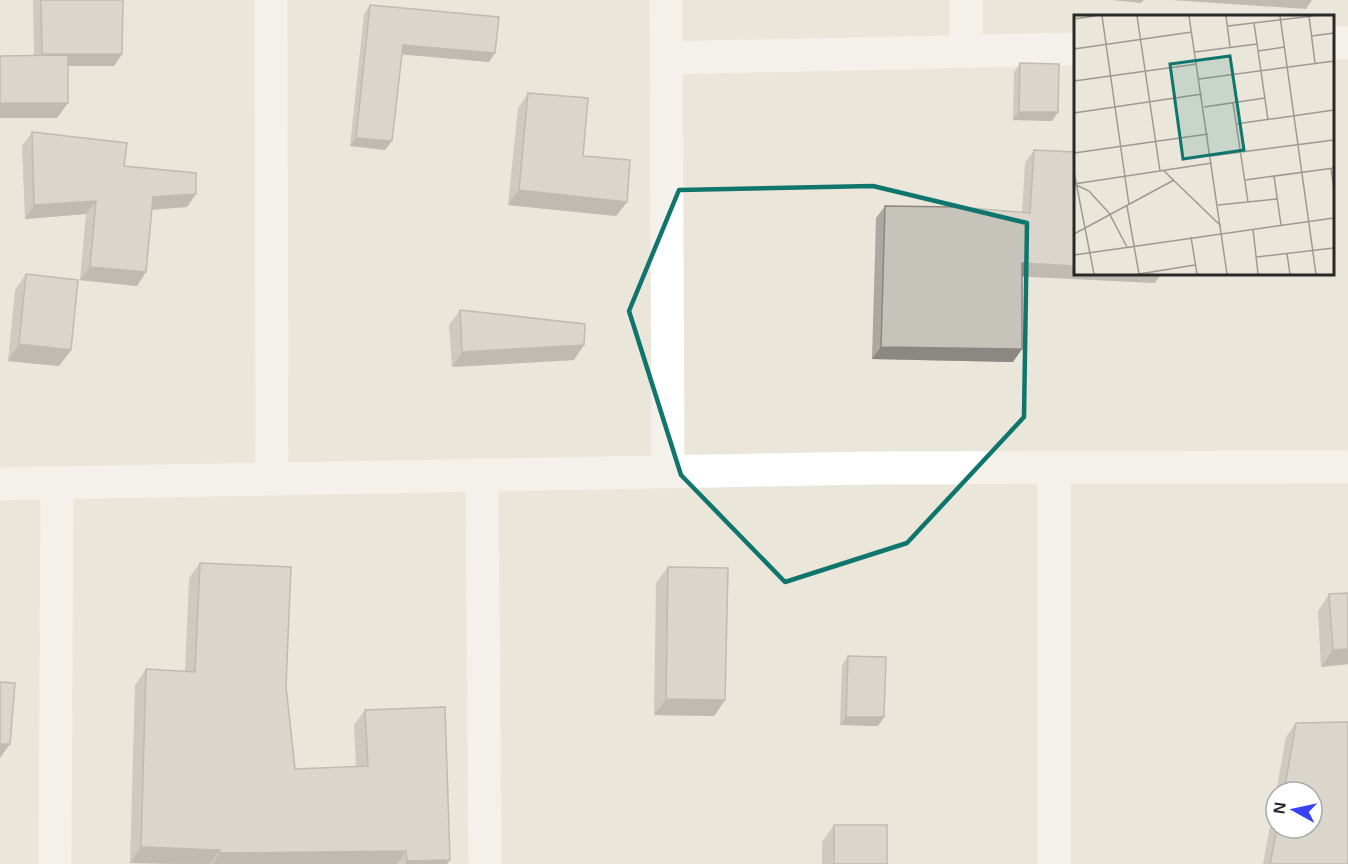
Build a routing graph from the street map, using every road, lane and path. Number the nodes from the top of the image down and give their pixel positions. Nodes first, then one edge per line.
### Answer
1 (271, 0) edge
2 (666, 0) edge
3 (966, 0) edge
4 (1074, 49) edge
5 (966, 51) junction
6 (666, 58) junction
7 (1348, 467) edge
8 (1054, 468) junction
9 (668, 471) junction
10 (482, 475) junction
11 (272, 479) junction
12 (57, 483) junction
13 (0, 484) edge
14 (55, 864) edge
15 (485, 864) edge
16 (1054, 864) edge

1 - 11 street
2 - 6 street
3 - 5 street
4 - 5 street
5 - 6 street
6 - 9 street
7 - 8 street
8 - 9 street
8 - 16 street
9 - 10 street
10 - 11 street
10 - 15 street
11 - 12 street
12 - 13 street
12 - 14 street

